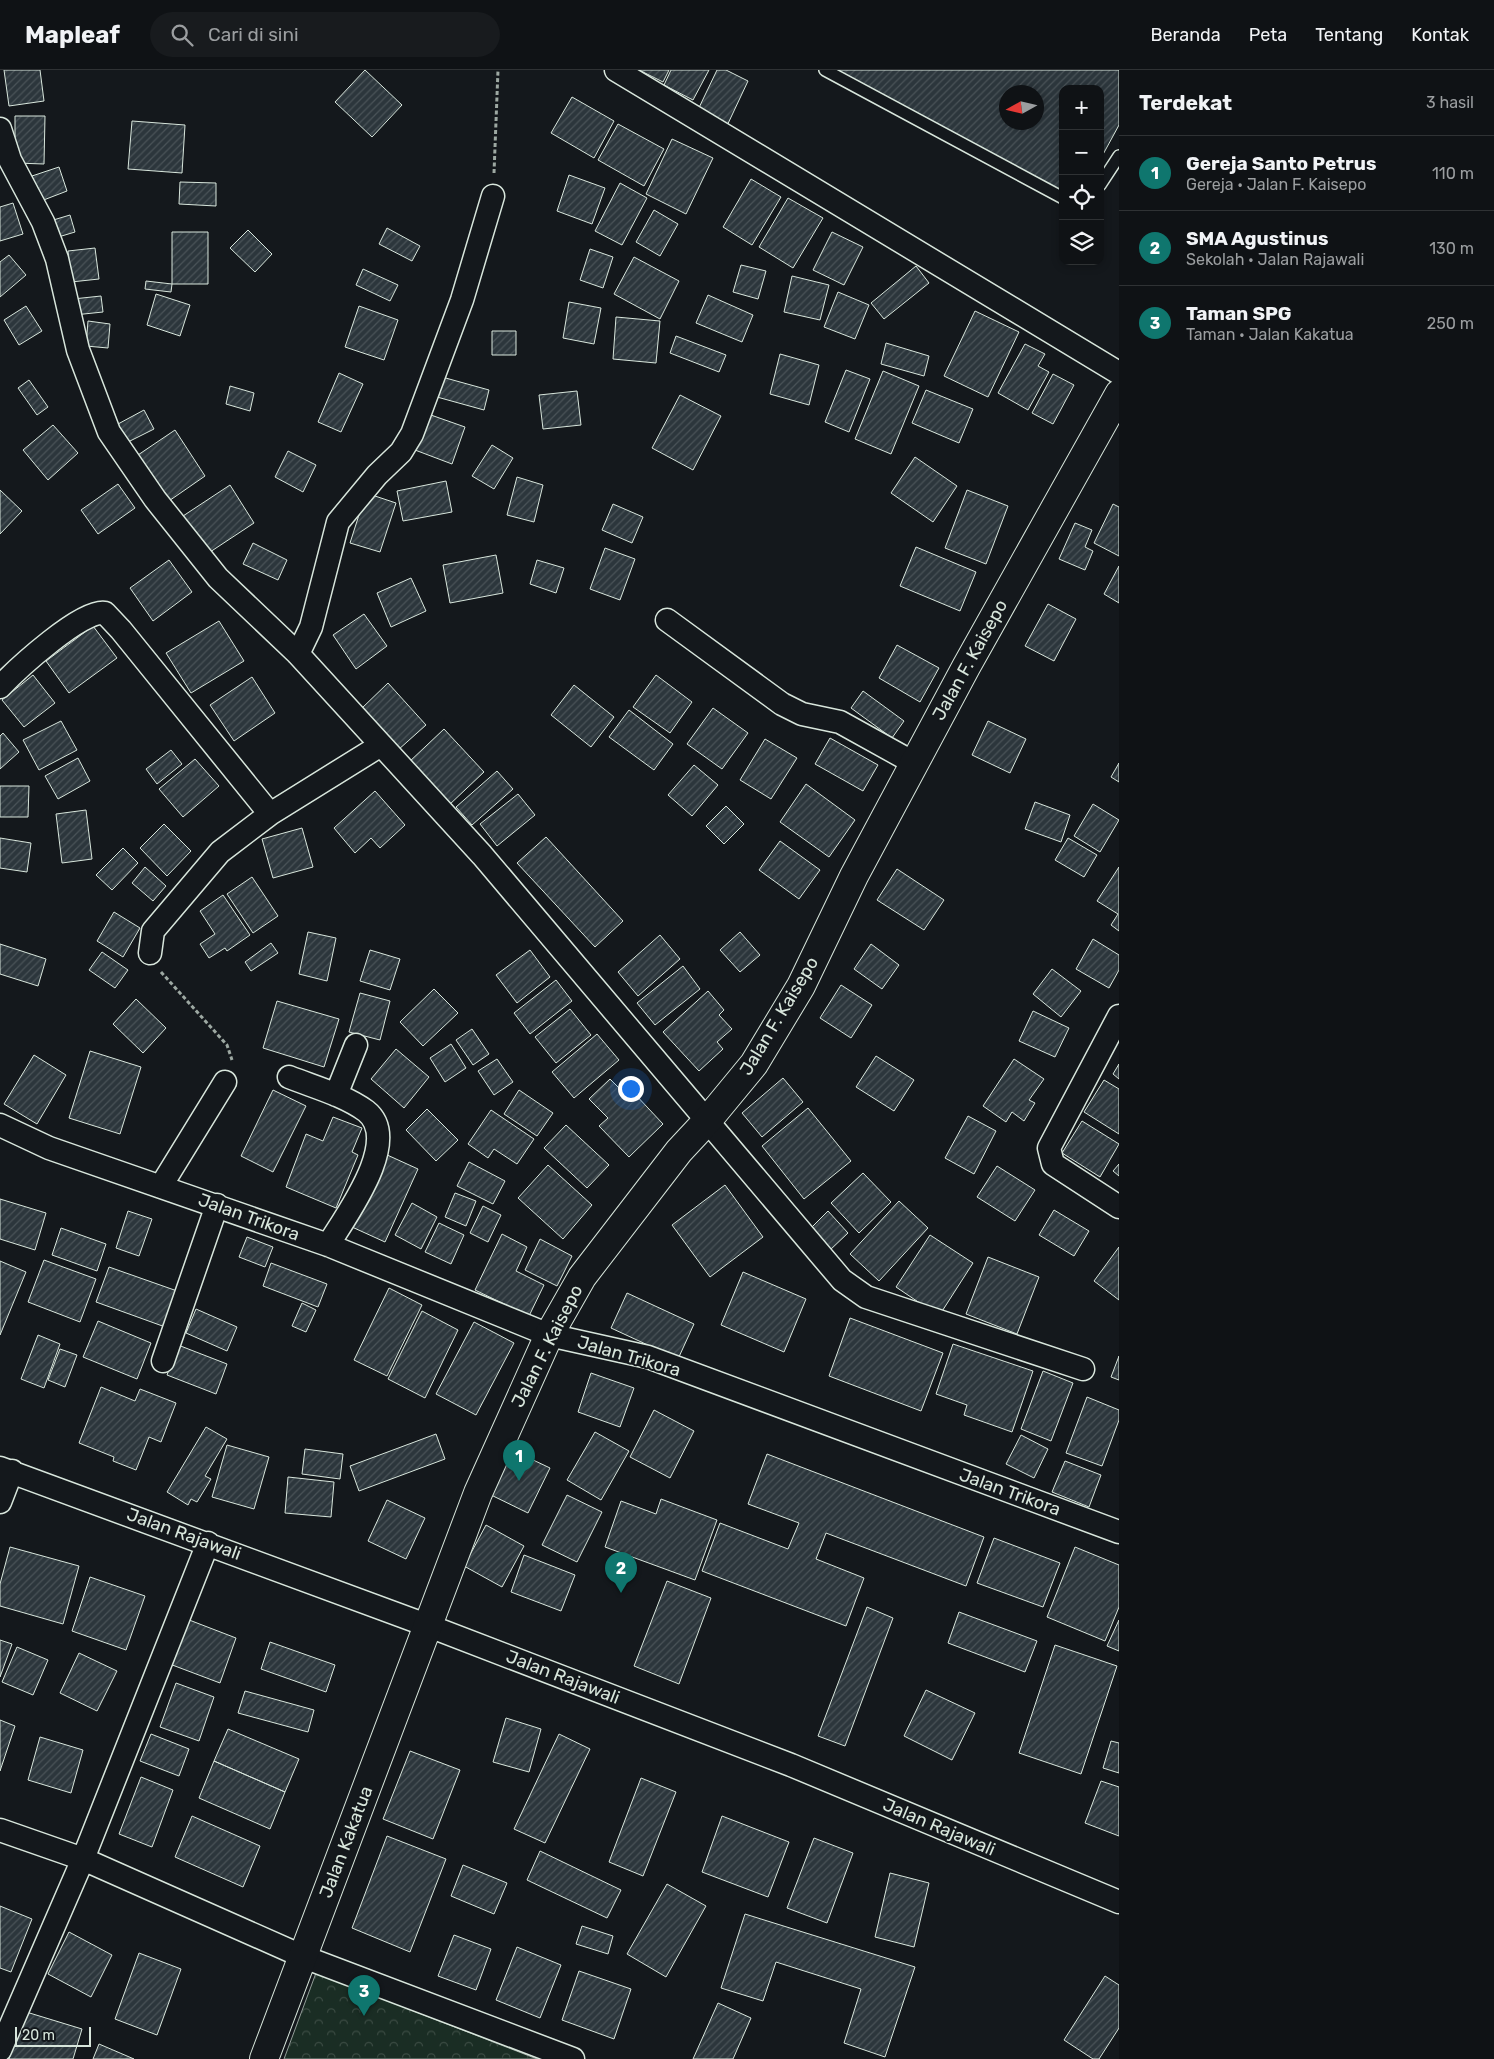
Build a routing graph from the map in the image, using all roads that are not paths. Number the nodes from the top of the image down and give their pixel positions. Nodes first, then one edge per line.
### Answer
1 (616, 70) edge
2 (825, 70) edge
3 (0, 129) edge
4 (1119, 156) edge
5 (1104, 179) edge
6 (493, 196) road end
7 (1059, 196) edge
8 (1119, 372) edge
9 (1119, 394) edge
10 (667, 620) dead end
11 (298, 654) junction
12 (0, 687) edge
13 (381, 745) junction
14 (914, 763) junction
15 (270, 814) junction
16 (150, 953) road end
17 (1119, 1016) edge
18 (356, 1045) dead end
19 (288, 1077) dead end
20 (225, 1082) road end
21 (336, 1095) junction
22 (707, 1121) junction
23 (0, 1125) edge
24 (161, 1186) junction
25 (217, 1205) junction
26 (1119, 1207) edge
27 (328, 1245) junction
28 (550, 1335) junction
29 (163, 1361) dead end
30 (1083, 1369) dead end
31 (6, 1469) edge
32 (0, 1502) edge
33 (1119, 1532) edge
34 (208, 1543) junction
35 (429, 1626) junction
36 (0, 1830) edge
37 (84, 1859) junction
38 (1119, 1902) edge
39 (304, 1957) junction
40 (0, 2050) edge
41 (264, 2059) edge
42 (573, 2059) edge

1 - 8 street
2 - 7 lane
3 - 11 street
4 - 5 lane
6 - 11 street
9 - 14 street, Jalan F. Kaisepo
10 - 14 street
11 - 13 street
12 - 15 street
13 - 15 street
13 - 22 street
14 - 22 street, Jalan F. Kaisepo
15 - 16 street
17 - 26 street
18 - 21 street
19 - 21 street
20 - 24 street
21 - 27 street
22 - 28 street, Jalan F. Kaisepo
22 - 30 street
23 - 24 street, Jalan Trikora
24 - 25 street, Jalan Trikora
25 - 27 street, Jalan Trikora
25 - 29 street
27 - 28 street, Jalan Trikora
28 - 33 street, Jalan Trikora
28 - 35 street, Jalan F. Kaisepo
31 - 32 street
31 - 34 street, Jalan Rajawali
34 - 35 street, Jalan Rajawali
34 - 37 street
35 - 38 street, Jalan Rajawali
35 - 39 street, Jalan Kakatua
36 - 37 street
37 - 39 street
37 - 40 street
39 - 41 street, Jalan Kakatua
39 - 42 street

